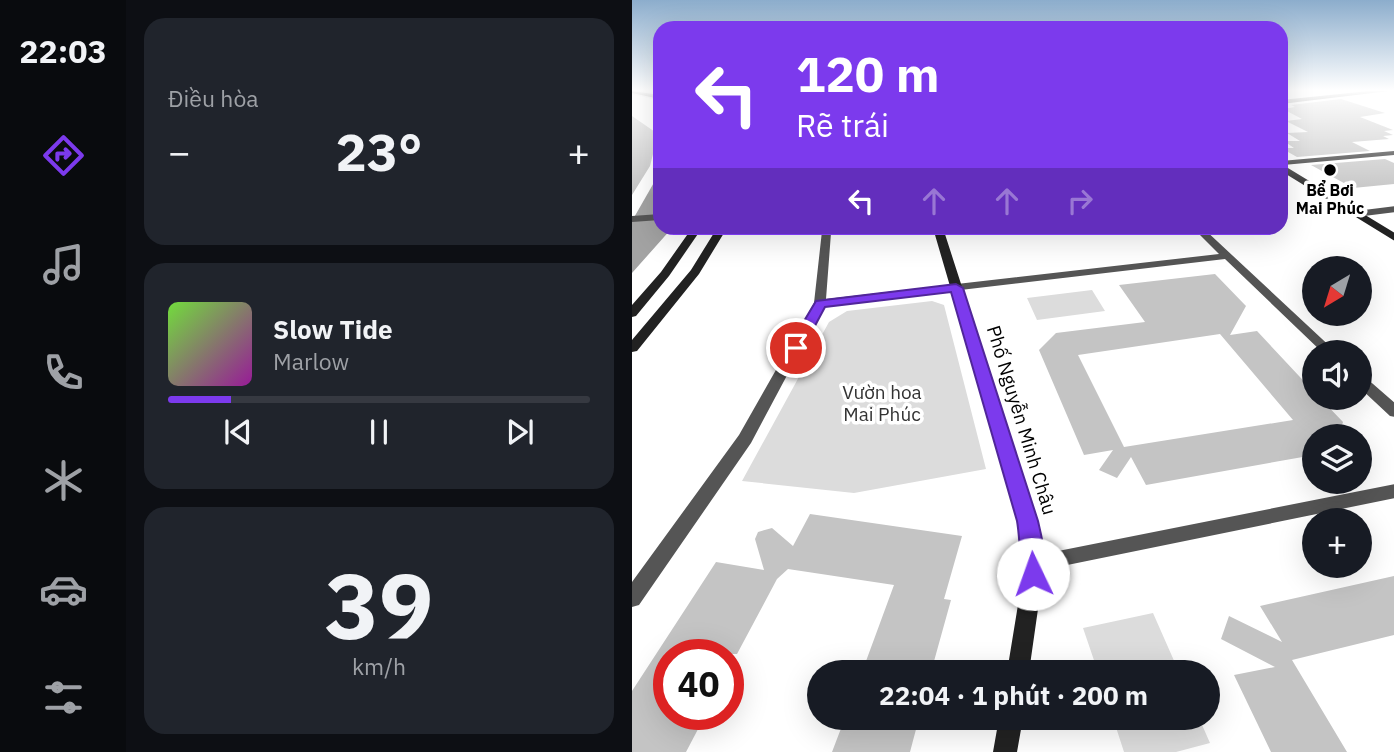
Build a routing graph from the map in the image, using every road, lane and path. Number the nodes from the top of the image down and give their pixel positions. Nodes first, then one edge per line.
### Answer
1 (1394, 153) edge
2 (1288, 164) edge
3 (1288, 170) edge
4 (1394, 209) edge
5 (1356, 214) junction
6 (653, 218) edge
7 (632, 219) edge
8 (692, 235) edge
9 (718, 235) edge
10 (826, 235) edge
11 (940, 235) edge
12 (1206, 235) edge
13 (1394, 238) edge
14 (1229, 256) junction
15 (956, 288) junction
16 (820, 303) junction
17 (632, 313) edge
18 (1317, 340) edge
19 (632, 348) edge
20 (1372, 391) edge
21 (1394, 412) edge
22 (1394, 491) edge
23 (1033, 564) junction
24 (632, 598) edge
25 (1020, 660) edge
26 (1009, 730) edge
27 (1005, 752) edge

1 - 2 street
3 - 5 street
4 - 5 street
5 - 13 street
6 - 7 street
8 - 17 street
9 - 19 street
10 - 16 street
11 - 15 street, Phố Nguyễn Minh Châu
12 - 14 street
14 - 15 street
14 - 18 street
15 - 16 street
15 - 23 street, Phố Nguyễn Minh Châu
16 - 24 street
20 - 21 street
22 - 23 street
23 - 25 street, Phố Nguyễn Minh Châu
26 - 27 street

